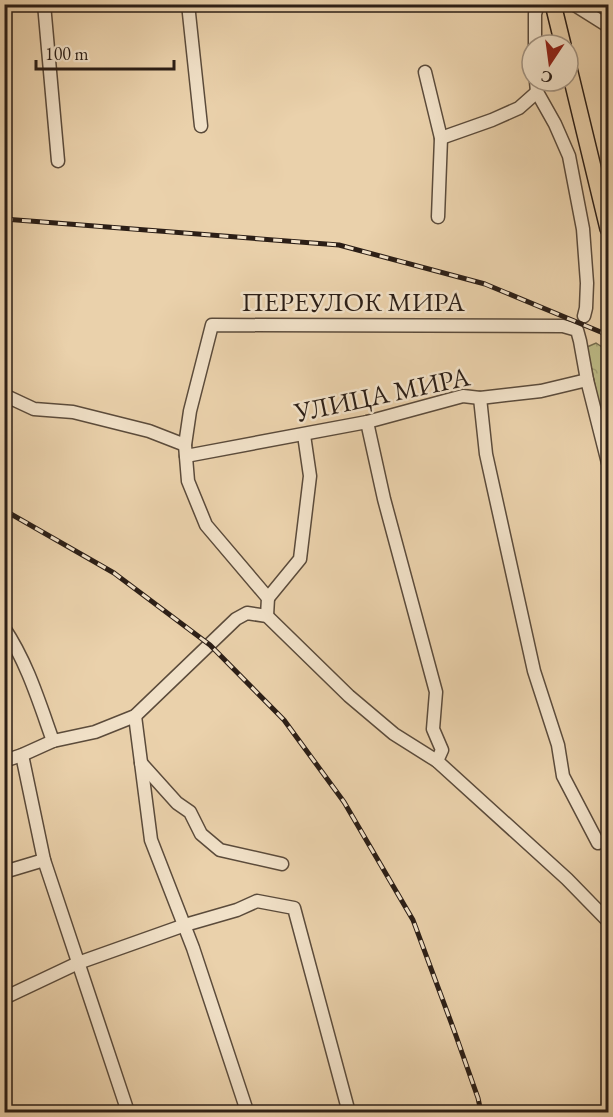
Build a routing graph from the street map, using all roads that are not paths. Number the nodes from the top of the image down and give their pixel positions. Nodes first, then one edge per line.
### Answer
1 (44, 4) edge
2 (188, 4) edge
3 (538, 4) edge
4 (553, 4) edge
5 (573, 4) edge
6 (609, 26) edge
7 (535, 33) edge
8 (560, 33) edge
9 (425, 72) dead end
10 (532, 93) edge
11 (540, 93) edge
12 (575, 93) edge
13 (201, 126) dead end
14 (441, 138) junction
15 (58, 161) dead end
16 (438, 217) dead end
17 (609, 229) edge
18 (584, 316) dead end
19 (587, 380) junction
20 (4, 395) edge
21 (480, 398) junction
22 (368, 422) junction
23 (304, 435) junction
24 (186, 451) junction
25 (609, 463) edge
26 (268, 598) junction
27 (267, 616) junction
28 (4, 628) edge
29 (135, 716) junction
30 (53, 741) junction
31 (22, 755) junction
32 (4, 761) edge
33 (436, 761) junction
34 (141, 763) junction
35 (598, 843) dead end
36 (44, 860) junction
37 (282, 864) dead end
38 (4, 872) edge
39 (609, 921) edge
40 (185, 926) junction
41 (78, 963) junction
42 (4, 998) edge
43 (348, 1109) dead end
44 (247, 1111) dead end
45 (128, 1113) edge

1 - 15 street
2 - 13 street
3 - 7 street
4 - 8 main road
5 - 6 street
9 - 14 street
10 - 14 street
11 - 18 street
12 - 17 main road
14 - 16 street
19 - 21 street, УЛИЦА МИРА
19 - 24 street, ПЕРЕУЛОК МИРА
19 - 25 street
20 - 24 street
21 - 22 street, УЛИЦА МИРА
21 - 35 street
22 - 23 street, УЛИЦА МИРА
22 - 33 street
23 - 24 street, УЛИЦА МИРА
23 - 26 street
24 - 26 street
26 - 27 street
27 - 29 street
27 - 33 street
28 - 30 street
29 - 30 street
29 - 34 street
30 - 31 street
31 - 32 street
31 - 36 street
33 - 39 street
34 - 37 street
34 - 40 street
36 - 38 street
36 - 41 street
40 - 41 street
40 - 43 street
40 - 44 street
41 - 42 street
41 - 45 street

